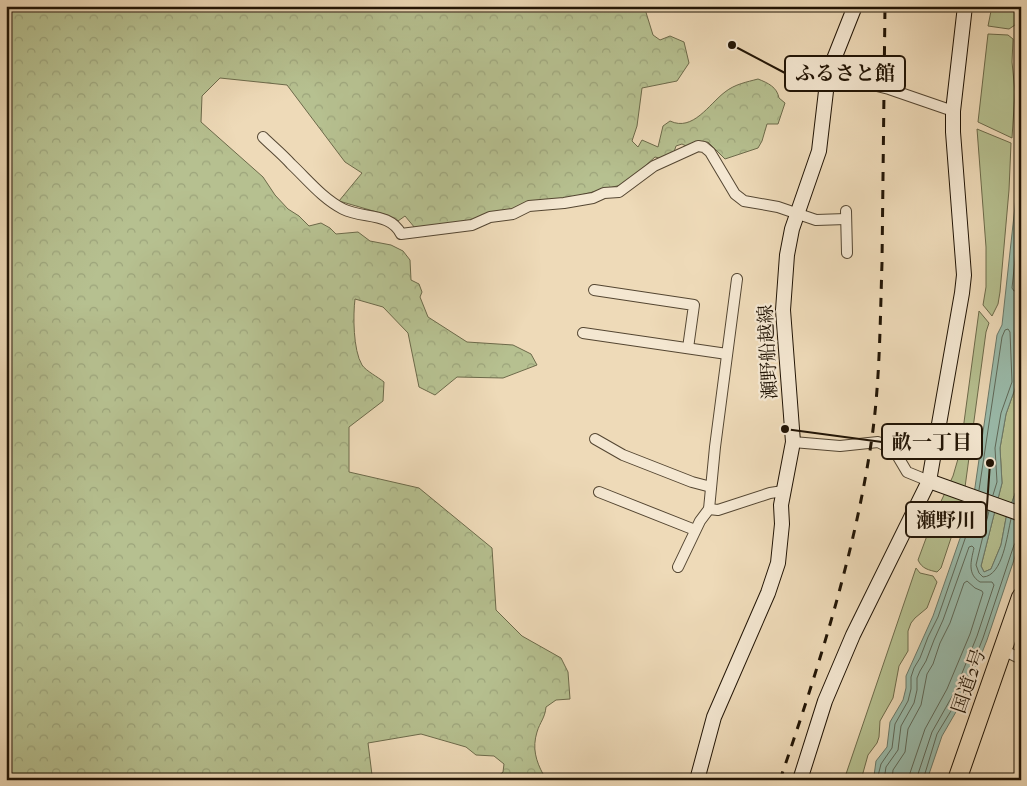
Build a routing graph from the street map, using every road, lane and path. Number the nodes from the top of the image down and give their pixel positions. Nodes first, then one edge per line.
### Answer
1 (855, 6) edge
2 (965, 6) edge
3 (828, 74) junction
4 (953, 111) junction
5 (263, 137) dead end
6 (798, 213) junction
7 (847, 253) dead end
8 (737, 279) dead end
9 (594, 290) dead end
10 (583, 333) dead end
11 (688, 348) junction
12 (727, 354) junction
13 (595, 439) dead end
14 (793, 442) junction
15 (929, 481) junction
16 (711, 488) junction
17 (783, 491) junction
18 (599, 492) dead end
19 (709, 509) junction
20 (1021, 514) edge
21 (695, 530) junction
22 (678, 567) dead end
23 (1021, 597) edge
24 (1003, 650) junction
25 (1021, 659) edge
26 (696, 780) edge
27 (800, 780) edge
28 (957, 780) edge

1 - 3 street, 瀬野船越線
2 - 4 street
3 - 4 street
3 - 6 street, 瀬野船越線
4 - 15 street
5 - 6 street
6 - 7 street
6 - 14 street, 瀬野船越線
8 - 12 street
9 - 11 street
10 - 11 street
11 - 12 street
12 - 16 street
13 - 16 street
14 - 15 street
14 - 17 street, 瀬野船越線
15 - 20 street
15 - 27 street
16 - 19 street
17 - 19 street
17 - 26 street, 瀬野船越線
18 - 21 street
19 - 21 street
21 - 22 street
23 - 24 highway, 国道2号
24 - 25 street
24 - 28 highway, 国道2号

